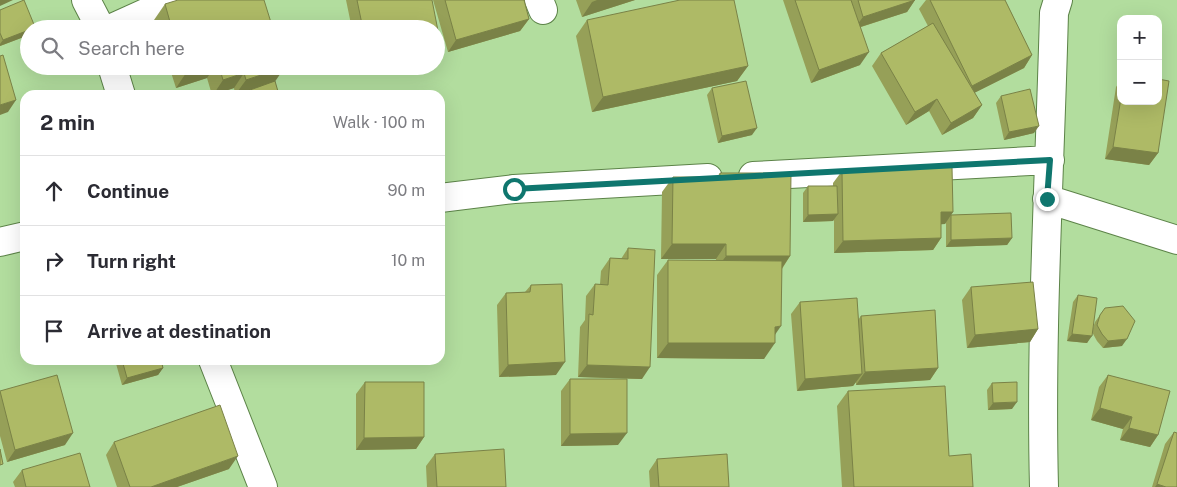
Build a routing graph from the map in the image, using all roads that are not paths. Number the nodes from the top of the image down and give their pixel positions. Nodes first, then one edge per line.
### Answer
1 (86, 0) edge
2 (174, 0) edge
3 (1054, 4) edge
4 (96, 20) edge
5 (130, 20) edge
6 (115, 75) edge
7 (119, 90) edge
8 (1050, 160) junction
9 (445, 197) edge
10 (1047, 199) junction
11 (20, 237) edge
12 (1177, 240) edge
13 (0, 242) edge
14 (215, 365) edge
15 (263, 487) edge
16 (1044, 487) edge

1 - 4 street
2 - 5 street
3 - 8 street
6 - 7 street
8 - 9 street
8 - 10 street
10 - 12 street
10 - 16 street
11 - 13 street
14 - 15 street

